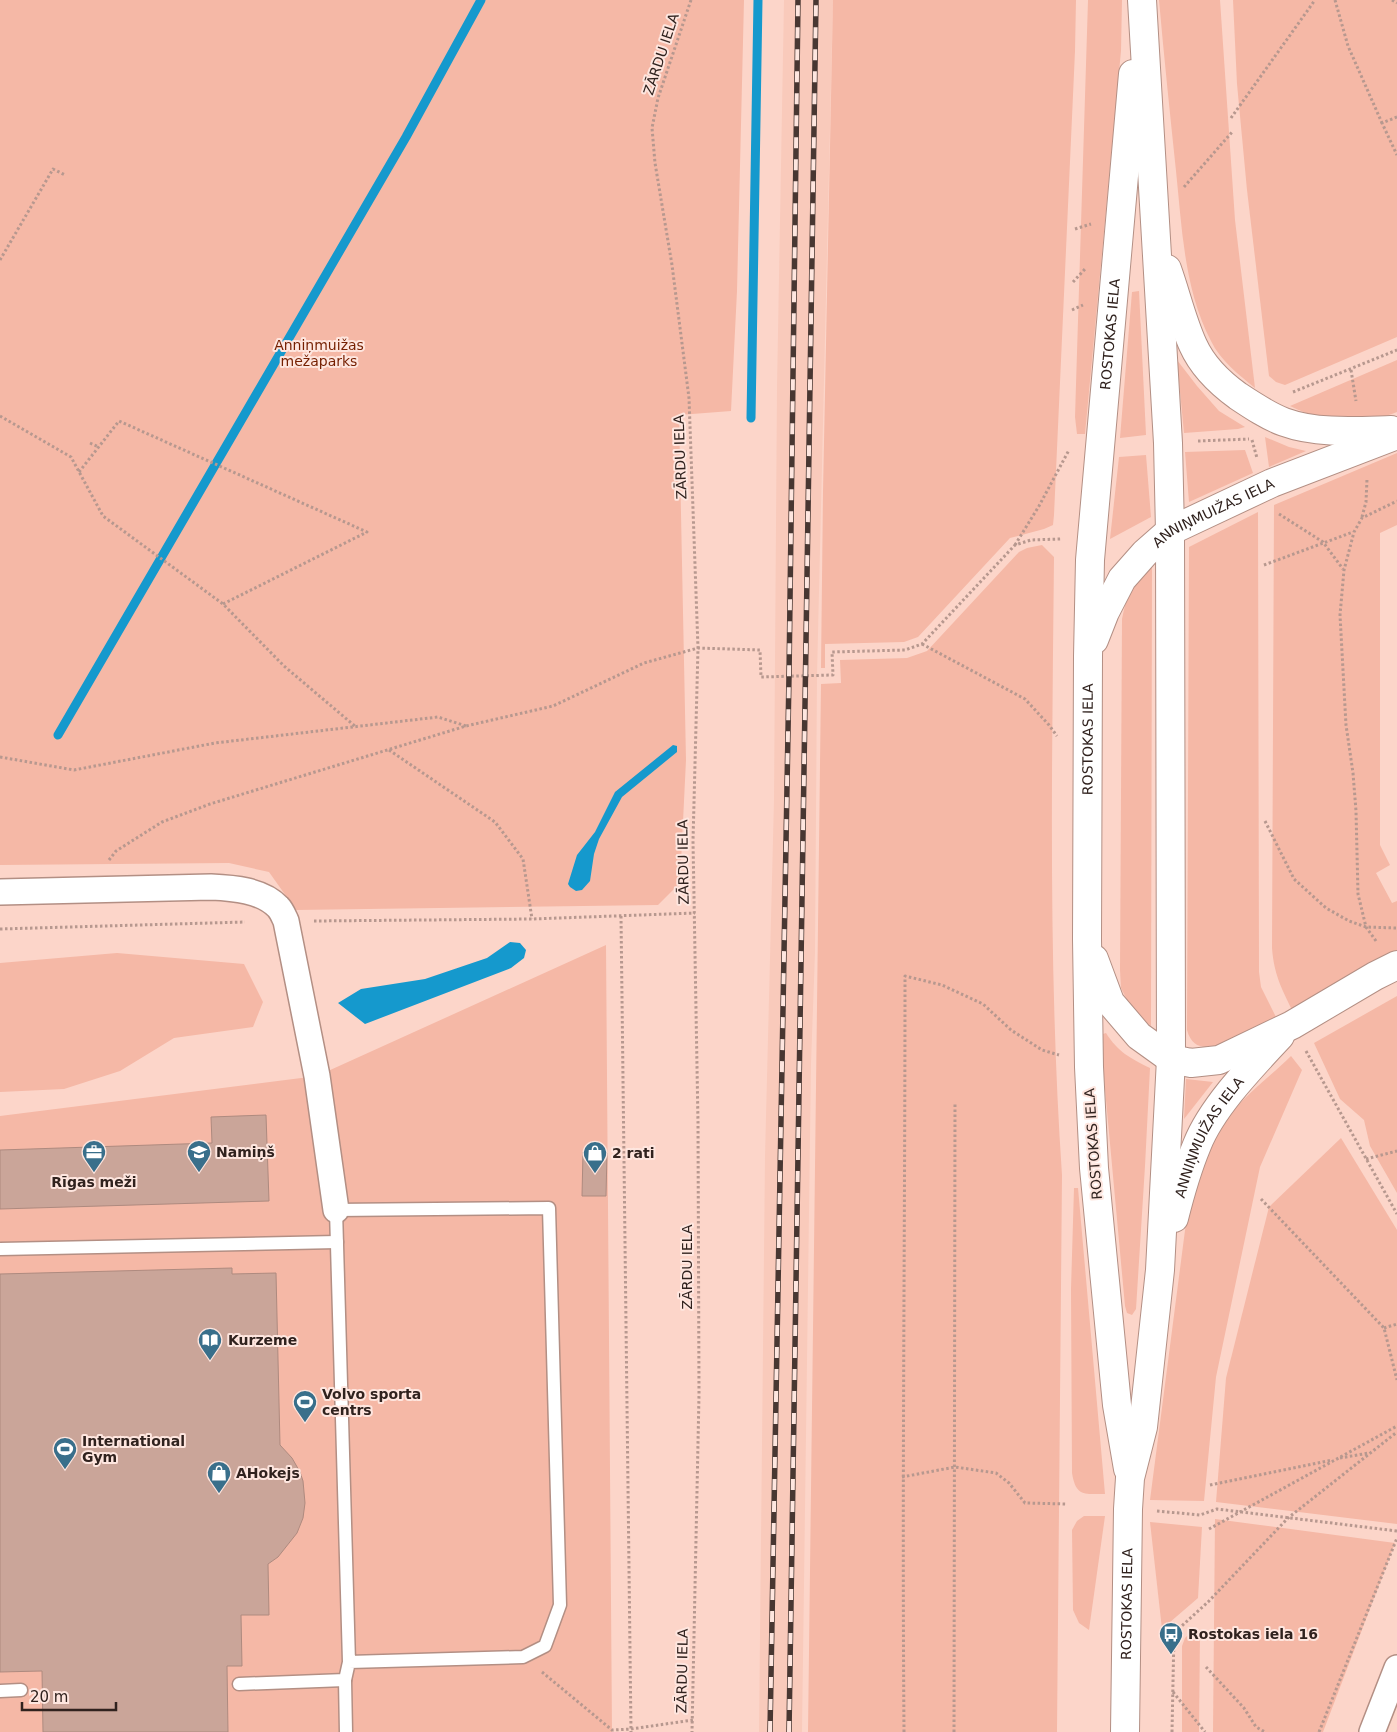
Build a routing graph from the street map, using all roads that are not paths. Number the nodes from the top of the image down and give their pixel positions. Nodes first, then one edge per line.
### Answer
1 (1141, 0) edge
2 (1156, 236) junction
3 (1397, 430) edge
4 (1397, 435) edge
5 (1170, 531) junction
6 (1088, 656) junction
7 (0, 892) edge
8 (1087, 939) junction
9 (1397, 965) edge
10 (1298, 1035) junction
11 (1171, 1060) junction
12 (336, 1210) junction
13 (337, 1242) junction
14 (0, 1249) edge
15 (1160, 1270) junction
16 (1130, 1478) junction
17 (349, 1662) junction
18 (1397, 1668) edge
19 (344, 1680) junction
20 (240, 1684) dead end
21 (21, 1690) dead end
22 (0, 1691) edge
23 (346, 1732) edge
24 (1125, 1732) edge
25 (1372, 1732) edge

1 - 2 street, ROSTOKAS IELA
1 - 6 street, ROSTOKAS IELA
2 - 3 street
2 - 5 street, ROSTOKAS IELA
4 - 5 street, ANNIŅMUIŽAS IELA
5 - 6 street, ANNIŅMUIŽAS IELA
5 - 11 street, ROSTOKAS IELA
6 - 8 street, ROSTOKAS IELA
7 - 12 street
8 - 11 street
8 - 16 street, ROSTOKAS IELA
9 - 10 street, ANNIŅMUIŽAS IELA
10 - 11 street, ANNIŅMUIŽAS IELA
10 - 15 street, ANNIŅMUIŽAS IELA
11 - 15 street, ROSTOKAS IELA
12 - 13 lane
12 - 17 lane
13 - 14 lane
13 - 17 lane
15 - 16 street, ROSTOKAS IELA
16 - 24 street, ROSTOKAS IELA
17 - 19 lane
18 - 25 street
19 - 20 lane
19 - 23 lane
21 - 22 lane

